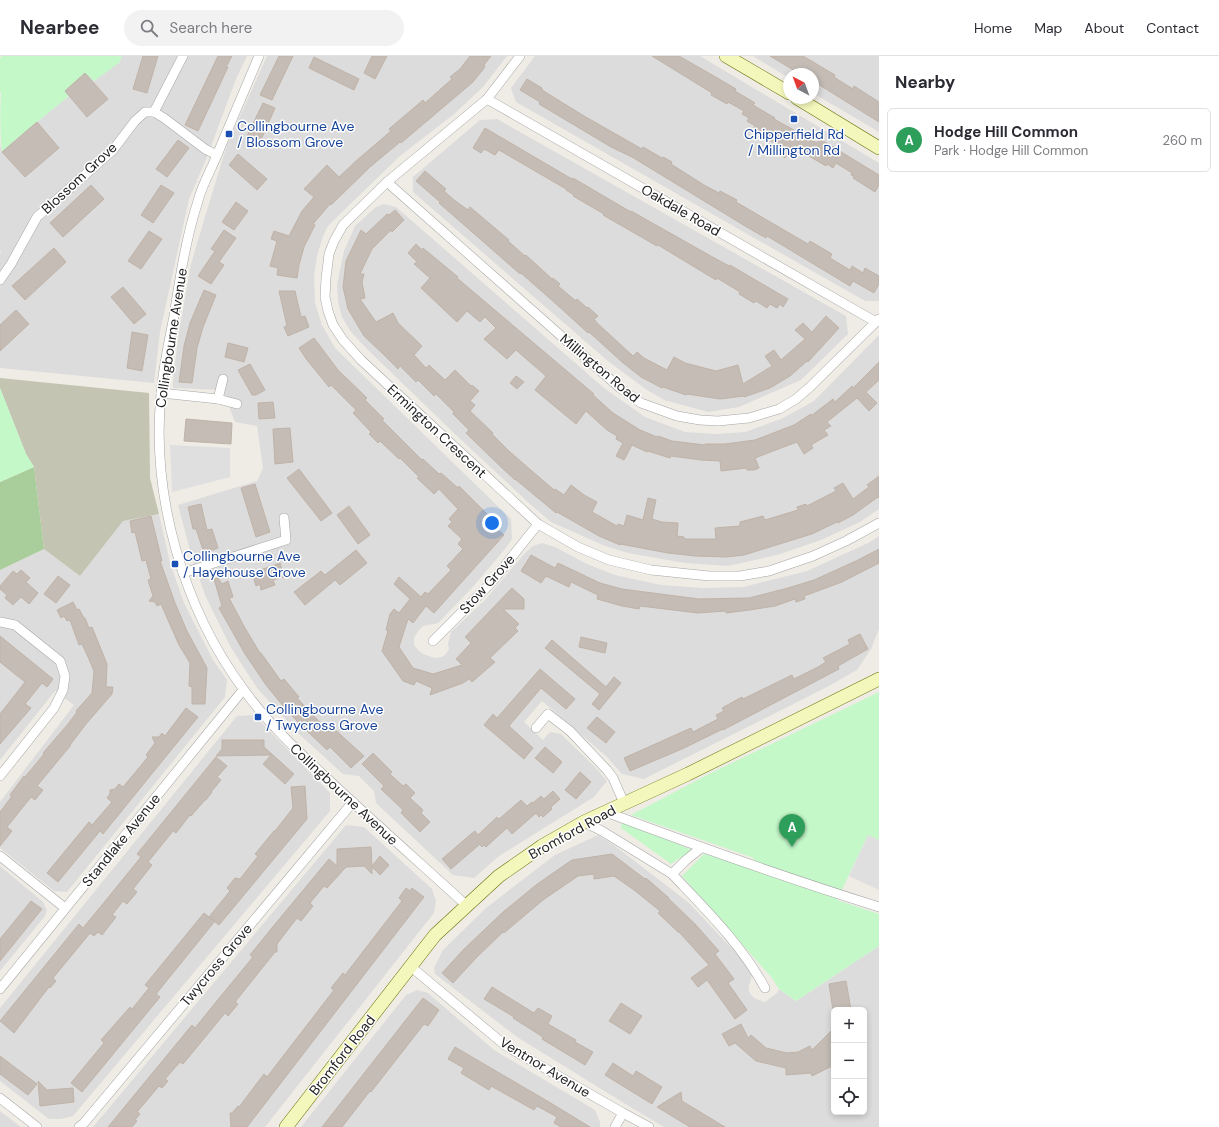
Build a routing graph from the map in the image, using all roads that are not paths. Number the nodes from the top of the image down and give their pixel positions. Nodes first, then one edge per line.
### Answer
1 (184, 56) edge
2 (259, 56) edge
3 (520, 56) edge
4 (726, 56) edge
5 (783, 89) edge
6 (487, 99) junction
7 (807, 104) edge
8 (154, 112) junction
9 (879, 148) edge
10 (217, 155) junction
11 (387, 182) junction
12 (0, 280) edge
13 (877, 321) edge
14 (222, 379) dead end
15 (160, 393) junction
16 (218, 400) junction
17 (237, 404) dead end
18 (284, 518) dead end
19 (879, 523) edge
20 (538, 524) junction
21 (183, 573) junction
22 (0, 622) edge
23 (433, 641) dead end
24 (879, 679) edge
25 (243, 690) junction
26 (536, 728) dead end
27 (0, 776) edge
28 (353, 802) junction
29 (624, 804) junction
30 (606, 812) junction
31 (584, 822) junction
32 (701, 848) junction
33 (0, 856) edge
34 (672, 874) junction
35 (466, 905) junction
36 (879, 906) edge
37 (65, 908) junction
38 (410, 966) junction
39 (765, 988) dead end
40 (0, 989) edge
41 (0, 1098) edge
42 (623, 1113) junction
43 (37, 1127) edge
44 (79, 1127) edge
45 (286, 1127) edge
46 (615, 1127) edge
47 (650, 1127) edge

1 - 8 street
2 - 10 street, Collingbourne Avenue
3 - 6 street, Ermington Crescent
4 - 5 street
6 - 11 street, Ermington Crescent
6 - 13 street, Oakdale Road
7 - 9 street
8 - 10 street
8 - 12 street, Blossom Grove
10 - 15 street, Collingbourne Avenue
11 - 13 street, Millington Road
11 - 20 street, Ermington Crescent
14 - 16 street
15 - 16 street
15 - 21 street, Collingbourne Avenue
16 - 17 street
18 - 21 street
19 - 20 street, Ermington Crescent
20 - 23 street, Stow Grove
21 - 25 street, Collingbourne Avenue
22 - 27 street
24 - 29 street, Bromford Road
25 - 28 street, Collingbourne Avenue
25 - 37 street, Standlake Avenue
26 - 29 street
28 - 35 street, Collingbourne Avenue
28 - 44 street, Twycross Grove
29 - 30 street, Bromford Road
30 - 31 street, Bromford Road
30 - 32 street
31 - 34 street
31 - 35 street, Bromford Road
32 - 34 street
32 - 36 street
33 - 37 street
34 - 39 street
35 - 38 street, Bromford Road
37 - 40 street, Standlake Avenue
38 - 42 street, Ventnor Avenue
38 - 45 street, Bromford Road
41 - 43 street
42 - 46 street
42 - 47 street, Ventnor Avenue

